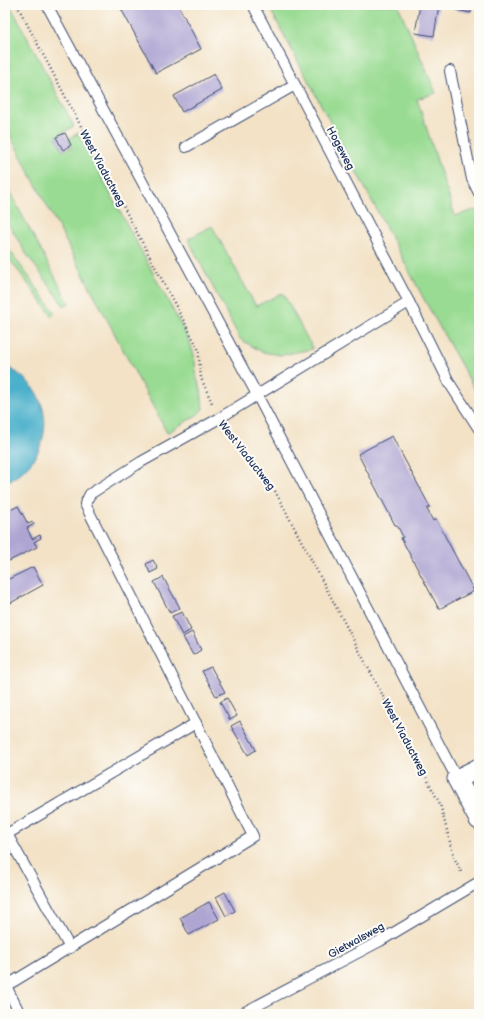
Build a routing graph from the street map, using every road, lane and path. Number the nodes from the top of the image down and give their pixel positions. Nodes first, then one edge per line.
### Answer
1 (17, 5) edge
2 (47, 5) edge
3 (253, 5) edge
4 (450, 71) dead end
5 (295, 85) junction
6 (186, 147) dead end
7 (479, 193) edge
8 (409, 302) junction
9 (256, 394) junction
10 (218, 419) junction
11 (479, 429) edge
12 (196, 723) junction
13 (479, 768) edge
14 (457, 779) junction
15 (479, 820) edge
16 (6, 833) edge
17 (479, 882) edge
18 (469, 888) junction
19 (70, 948) junction
20 (6, 985) edge
21 (20, 1014) edge
22 (241, 1014) edge

1 - 10 path, West Viaductweg
2 - 9 lane
3 - 5 lane, Hogeweg
4 - 7 lane
5 - 6 lane
5 - 8 lane, Hogeweg
8 - 9 lane
8 - 11 lane, Hogeweg
9 - 10 lane
9 - 14 lane
10 - 12 lane
10 - 18 path, West Viaductweg
12 - 16 lane
12 - 19 lane
13 - 14 street
14 - 15 street
16 - 19 lane
17 - 18 lane, Gietwalsweg
18 - 22 lane, Gietwalsweg
19 - 20 lane
20 - 21 lane

